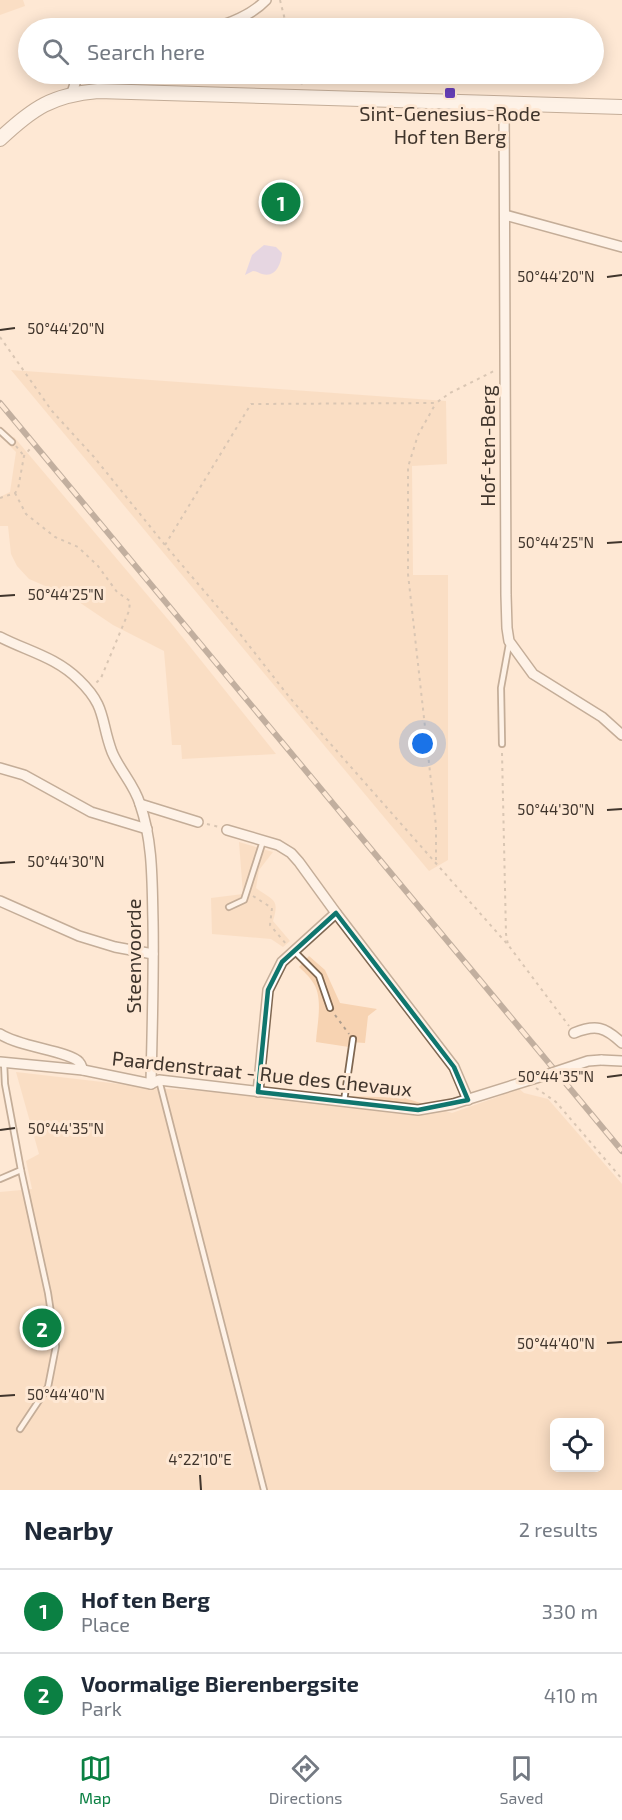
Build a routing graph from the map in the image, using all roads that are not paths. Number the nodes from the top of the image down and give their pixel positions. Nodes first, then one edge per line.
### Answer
1 (266, 0) edge
2 (240, 18) edge
3 (75, 84) edge
4 (72, 93) junction
5 (504, 102) junction
6 (622, 107) edge
7 (0, 139) edge
8 (505, 215) junction
9 (622, 247) edge
10 (0, 431) edge
11 (12, 442) road end
12 (0, 637) edge
13 (509, 641) junction
14 (622, 735) edge
15 (502, 744) road end
16 (0, 768) edge
17 (140, 804) junction
18 (198, 822) road end
19 (147, 829) junction
20 (227, 830) road end
21 (263, 840) junction
22 (0, 901) edge
23 (230, 907) dead end
24 (336, 913) junction
25 (294, 951) junction
26 (153, 954) junction
27 (330, 1008) road end
28 (574, 1033) road end
29 (0, 1034) edge
30 (353, 1039) road end
31 (622, 1043) edge
32 (622, 1061) edge
33 (2, 1062) edge
34 (83, 1071) junction
35 (155, 1082) junction
36 (258, 1092) junction
37 (468, 1100) junction
38 (345, 1101) junction
39 (21, 1170) junction
40 (0, 1179) edge
41 (20, 1429) dead end
42 (264, 1490) edge

1 - 2 street
3 - 4 street
4 - 5 street
4 - 7 street
5 - 6 street
5 - 8 street, Hof-ten-Berg
8 - 9 street
8 - 13 street, Hof-ten-Berg
10 - 11 lane
12 - 17 street, Steenvoorde
13 - 14 street
13 - 15 lane
16 - 19 street
17 - 18 street
17 - 19 street, Steenvoorde
19 - 26 street, Steenvoorde
20 - 21 street
21 - 23 lane
21 - 24 street
22 - 26 street
24 - 25 street
24 - 37 street
25 - 27 lane
25 - 36 street
26 - 35 street, Steenvoorde
28 - 31 street
29 - 34 street
30 - 38 lane
32 - 37 street, Paardenstraat - Rue des Chevaux, bridge
33 - 34 street, Paardenstraat - Rue des Chevaux
33 - 39 lane
34 - 35 street, Paardenstraat - Rue des Chevaux
35 - 36 street, Paardenstraat - Rue des Chevaux
35 - 42 lane
36 - 38 street, Paardenstraat - Rue des Chevaux
37 - 38 street, Paardenstraat - Rue des Chevaux
39 - 40 lane
39 - 41 lane

